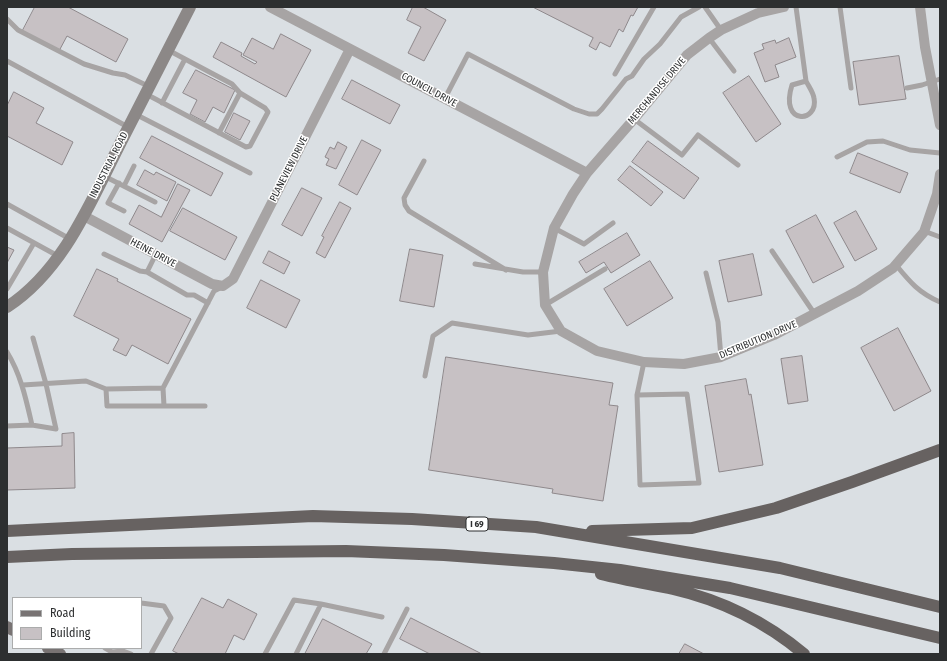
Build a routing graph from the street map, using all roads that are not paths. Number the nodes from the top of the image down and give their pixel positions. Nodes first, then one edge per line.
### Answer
1 (190, 7) edge
2 (270, 7) edge
3 (654, 7) edge
4 (698, 7) edge
5 (705, 7) edge
6 (784, 7) edge
7 (796, 7) edge
8 (840, 7) edge
9 (920, 7) edge
10 (7, 19) edge
11 (721, 30) junction
12 (709, 38) junction
13 (350, 48) junction
14 (168, 50) junction
15 (185, 59) junction
16 (7, 61) edge
17 (734, 71) dead end
18 (616, 74) dead end
19 (936, 80) edge
20 (806, 81) junction
21 (851, 88) dead end
22 (907, 88) dead end
23 (147, 90) junction
24 (240, 93) junction
25 (445, 98) junction
26 (162, 103) junction
27 (135, 114) junction
28 (634, 119) junction
29 (940, 125) edge
30 (129, 127) junction
31 (219, 133) junction
32 (940, 153) edge
33 (836, 157) dead end
34 (424, 161) dead end
35 (738, 165) dead end
36 (134, 166) dead end
37 (250, 173) dead end
38 (588, 173) junction
39 (940, 174) edge
40 (104, 176) junction
41 (121, 185) junction
42 (155, 202) dead end
43 (7, 204) edge
44 (124, 211) dead end
45 (84, 216) junction
46 (613, 223) dead end
47 (7, 228) edge
48 (554, 228) junction
49 (924, 231) junction
50 (940, 237) edge
51 (70, 239) junction
52 (34, 242) junction
53 (772, 251) dead end
54 (104, 254) dead end
55 (156, 254) junction
56 (58, 256) junction
57 (475, 264) dead end
58 (896, 265) junction
59 (605, 269) dead end
60 (506, 270) junction
61 (147, 272) junction
62 (543, 272) junction
63 (706, 273) dead end
64 (223, 286) junction
65 (7, 289) edge
66 (940, 302) edge
67 (208, 303) junction
68 (545, 305) junction
69 (7, 307) edge
70 (814, 314) junction
71 (561, 331) junction
72 (33, 338) dead end
73 (7, 352) edge
74 (721, 357) junction
75 (644, 362) junction
76 (425, 376) dead end
77 (46, 384) junction
78 (23, 385) junction
79 (106, 388) junction
80 (163, 388) junction
81 (637, 396) junction
82 (164, 406) junction
83 (205, 406) dead end
84 (32, 425) junction
85 (7, 426) edge
86 (940, 450) edge
87 (7, 531) edge
88 (562, 532) junction
89 (7, 557) edge
90 (554, 563) junction
91 (142, 603) edge
92 (321, 604) junction
93 (940, 607) edge
94 (407, 609) dead end
95 (382, 616) dead end
96 (940, 638) edge
97 (50, 649) edge
98 (112, 653) edge
99 (60, 654) edge
100 (131, 654) edge
101 (151, 654) edge
102 (266, 654) edge
103 (296, 654) edge
104 (384, 654) edge
105 (804, 654) edge

1 - 14 street, INDUSTRIAL ROAD
2 - 13 street, COUNCIL DRIVE
3 - 18 lane
4 - 25 lane
5 - 11 lane
6 - 11 street, MERCHANDISE DRIVE
7 - 20 lane
8 - 21 lane
9 - 19 street
10 - 23 lane
11 - 12 street, MERCHANDISE DRIVE
12 - 17 lane
12 - 28 street, MERCHANDISE DRIVE
13 - 25 street, COUNCIL DRIVE
13 - 64 street, PLANEVIEW DRIVE
14 - 15 lane
14 - 23 street, INDUSTRIAL ROAD
15 - 24 lane
15 - 26 lane
16 - 30 lane
19 - 22 lane
19 - 29 street
20 - 20 lane
23 - 26 lane
23 - 27 street, INDUSTRIAL ROAD
24 - 31 lane
24 - 31 lane
25 - 38 street, COUNCIL DRIVE
26 - 31 lane
27 - 30 street, INDUSTRIAL ROAD
27 - 37 lane
28 - 35 lane
28 - 38 street, MERCHANDISE DRIVE
30 - 40 street, INDUSTRIAL ROAD
32 - 33 lane
34 - 60 lane
36 - 41 lane
38 - 48 street, DISTRIBUTION DRIVE
39 - 49 street, DISTRIBUTION DRIVE
40 - 41 lane
40 - 45 street, INDUSTRIAL ROAD
41 - 42 lane
41 - 44 lane
43 - 51 lane
45 - 51 street, INDUSTRIAL ROAD
45 - 55 street, HEINE DRIVE
46 - 48 lane
47 - 52 lane
48 - 62 street, DISTRIBUTION DRIVE
49 - 50 lane
49 - 58 street, DISTRIBUTION DRIVE
51 - 56 street, INDUSTRIAL ROAD
52 - 56 lane
52 - 65 lane
53 - 70 lane
54 - 61 lane
55 - 61 lane
55 - 64 street, HEINE DRIVE
56 - 69 street, INDUSTRIAL ROAD
57 - 60 lane
58 - 66 lane
58 - 70 street, DISTRIBUTION DRIVE
59 - 68 lane
60 - 62 lane
61 - 67 lane
62 - 68 street, DISTRIBUTION DRIVE
63 - 74 lane
64 - 67 lane
67 - 80 lane
68 - 71 street, DISTRIBUTION DRIVE
70 - 74 street, DISTRIBUTION DRIVE
71 - 75 street, DISTRIBUTION DRIVE
71 - 76 lane
72 - 77 lane
73 - 78 lane
74 - 75 street, DISTRIBUTION DRIVE
75 - 81 lane
77 - 78 lane
77 - 79 lane
77 - 84 lane
78 - 84 lane
79 - 80 lane
79 - 82 lane
80 - 82 lane
81 - 81 lane
82 - 83 lane
84 - 85 lane
86 - 88 highway
87 - 88 highway, I 69
88 - 93 highway, I 69
89 - 90 highway
90 - 96 highway
90 - 105 highway
91 - 101 lane
92 - 95 lane
92 - 102 lane
92 - 103 lane
94 - 104 lane
97 - 99 main road
98 - 100 lane

